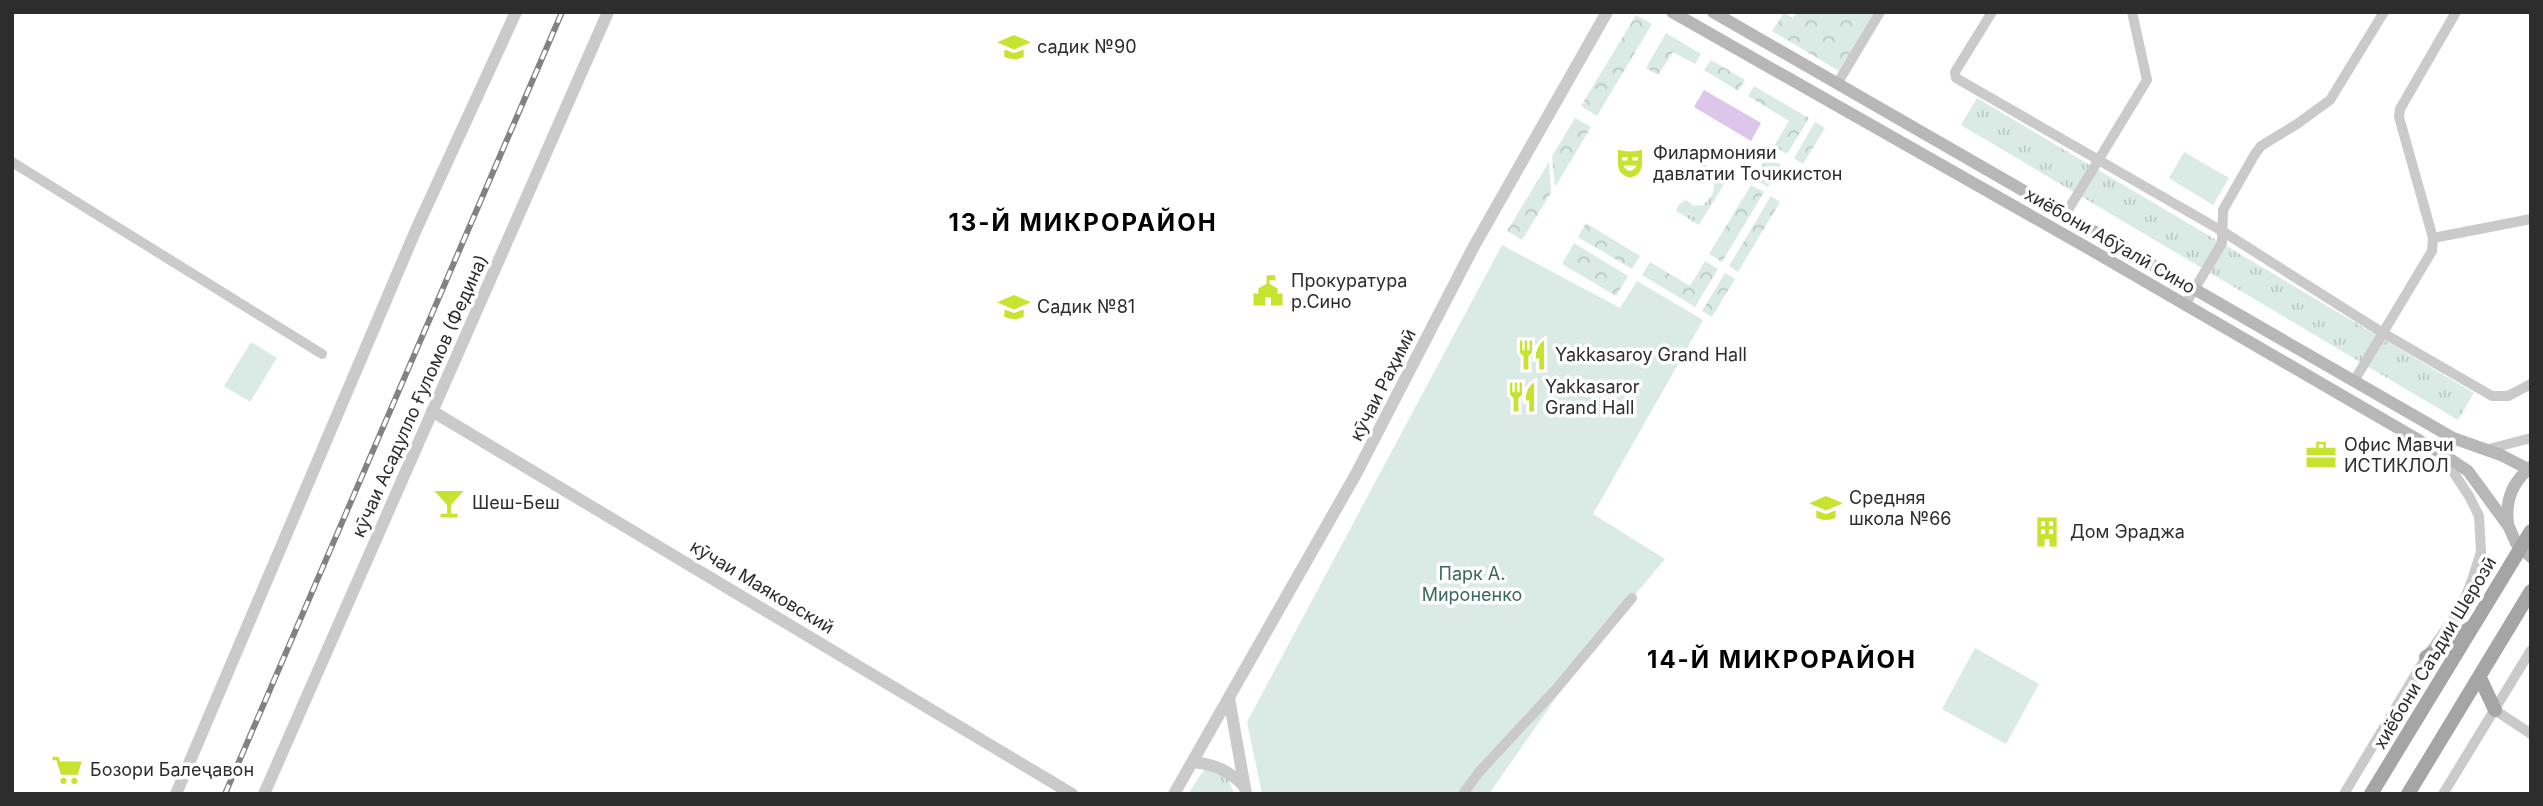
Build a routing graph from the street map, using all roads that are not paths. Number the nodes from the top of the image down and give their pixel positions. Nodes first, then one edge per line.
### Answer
1 (516, 12) edge
2 (608, 12) edge
3 (1607, 12) edge
4 (1672, 12) edge
5 (1713, 12) edge
6 (1880, 12) edge
7 (1992, 12) edge
8 (2132, 12) edge
9 (2384, 12) edge
10 (2456, 12) edge
11 (1837, 84) junction
12 (2098, 160) junction
13 (12, 162) edge
14 (2065, 215) junction
15 (2531, 219) edge
16 (2222, 231) junction
17 (2433, 238) junction
18 (2194, 289) junction
19 (2185, 305) junction
20 (2383, 333) junction
21 (322, 354) dead end
22 (2354, 381) junction
23 (2531, 384) edge
24 (432, 411) junction
25 (2531, 438) edge
26 (2485, 450) junction
27 (2440, 452) junction
28 (2530, 468) edge
29 (2509, 527) junction
30 (2531, 531) edge
31 (2526, 553) edge
32 (2531, 591) edge
33 (1632, 598) dead end
34 (2474, 625) junction
35 (2531, 649) edge
36 (2426, 657) junction
37 (2480, 678) junction
38 (1229, 698) junction
39 (2494, 710) junction
40 (2531, 734) edge
41 (1194, 762) junction
42 (1245, 790) edge
43 (176, 794) edge
44 (264, 794) edge
45 (1072, 794) edge
46 (1174, 794) edge
47 (1463, 794) edge
48 (2344, 794) edge
49 (2371, 794) edge
50 (2408, 794) edge
51 (2443, 794) edge

1 - 43 street
2 - 24 street, кӯчаи Асадулло Ғуломов (Федина)
3 - 38 street, кӯчаи Раҳимӣ
4 - 19 main road, хиёбони Абӯалӣ Сино
5 - 11 main road, хиёбони Абӯалӣ Сино
6 - 11 street
7 - 12 street
8 - 12 street
9 - 16 street
10 - 17 street
11 - 14 main road, хиёбони Абӯалӣ Сино
12 - 14 street
12 - 16 street
13 - 21 street
14 - 18 main road, хиёбони Абӯалӣ Сино
15 - 17 street
16 - 18 street
16 - 20 street
17 - 20 street
18 - 19 street
18 - 22 main road, хиёбони Абӯалӣ Сино
19 - 27 main road, хиёбони Абӯалӣ Сино
20 - 22 street
20 - 23 street
22 - 26 main road, хиёбони Абӯалӣ Сино
24 - 44 street, кӯчаи Асадулло Ғуломов (Федина)
24 - 45 street, кӯчаи Маяковский
25 - 26 street
26 - 28 main road, хиёбони Абӯалӣ Сино
27 - 29 main road, хиёбони Абӯалӣ Сино
27 - 36 street
28 - 29 main road, хиёбони Абӯалӣ Сино
29 - 31 main road, хиёбони Абӯалӣ Сино
30 - 31 main road, хиёбони Саъдии Шерозӣ
31 - 34 main road, хиёбони Саъдии Шерозӣ
32 - 37 main road
33 - 47 street
34 - 36 main road
34 - 49 main road, хиёбони Саъдии Шерозӣ
35 - 39 street
36 - 48 street
37 - 39 main road
37 - 50 main road
38 - 41 street, кӯчаи Раҳимӣ
38 - 42 street
39 - 40 street
39 - 51 street
41 - 42 street
41 - 46 street, кӯчаи Раҳимӣ

